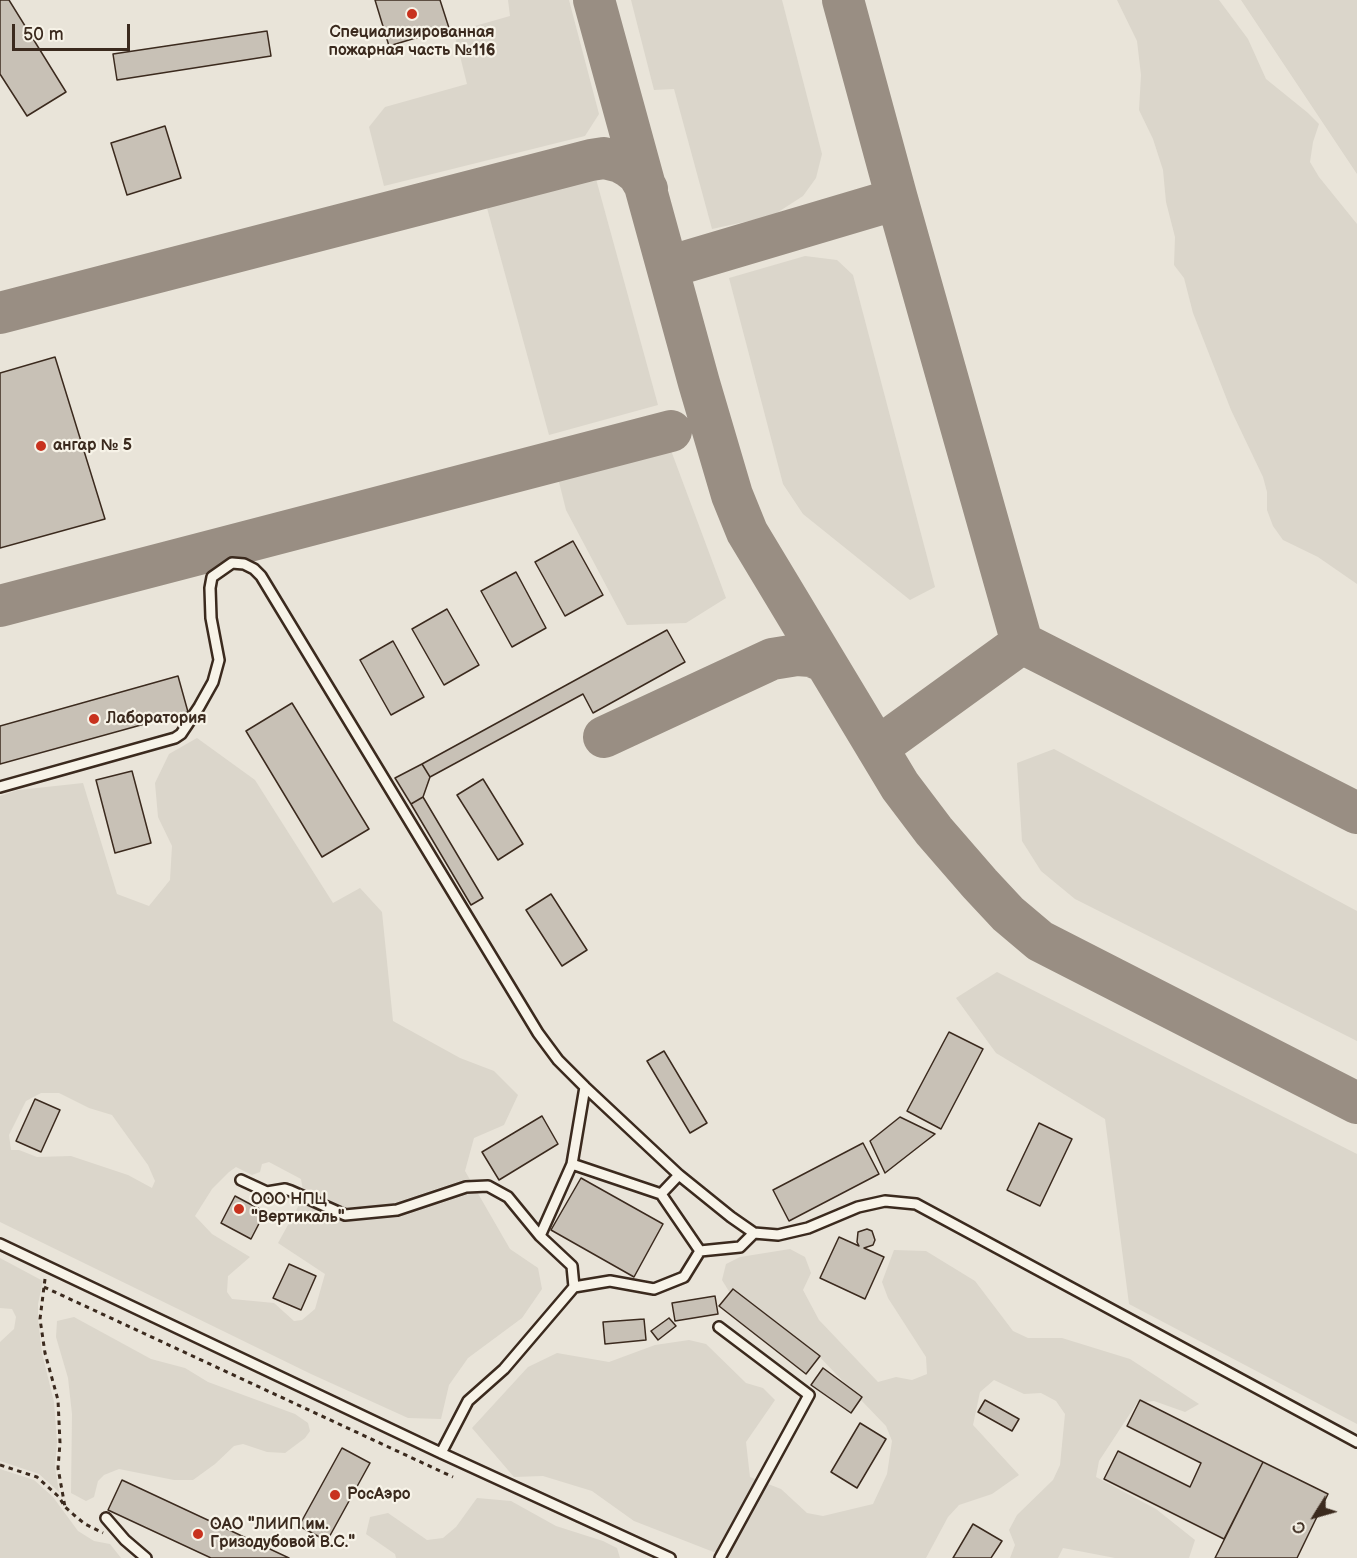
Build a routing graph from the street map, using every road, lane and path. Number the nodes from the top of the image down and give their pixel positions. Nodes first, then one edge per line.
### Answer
1 (0, 787) edge
2 (585, 1087) junction
3 (572, 1164) junction
4 (679, 1175) junction
5 (241, 1180) dead end
6 (661, 1194) junction
7 (754, 1233) junction
8 (540, 1236) junction
9 (0, 1244) edge
10 (700, 1251) junction
11 (37, 1275) dead end
12 (44, 1287) junction
13 (574, 1287) junction
14 (719, 1327) dead end
15 (1357, 1442) edge
16 (441, 1453) junction
17 (0, 1465) edge
18 (453, 1477) dead end
19 (65, 1507) junction
20 (106, 1518) dead end
21 (111, 1536) dead end
22 (650, 1548) junction
23 (146, 1558) edge
24 (644, 1558) edge
25 (670, 1558) edge
26 (720, 1558) edge

1 - 2 lane
2 - 3 lane
2 - 4 lane
3 - 6 lane
3 - 8 lane
4 - 6 lane
4 - 7 lane
5 - 8 lane
6 - 10 lane
7 - 10 lane
7 - 15 lane
8 - 13 lane
9 - 16 lane
10 - 13 lane
11 - 12 path
12 - 18 path
12 - 19 path
13 - 16 lane
14 - 26 lane
16 - 22 lane
17 - 19 path
19 - 21 path
20 - 23 lane
22 - 24 lane
22 - 25 lane

